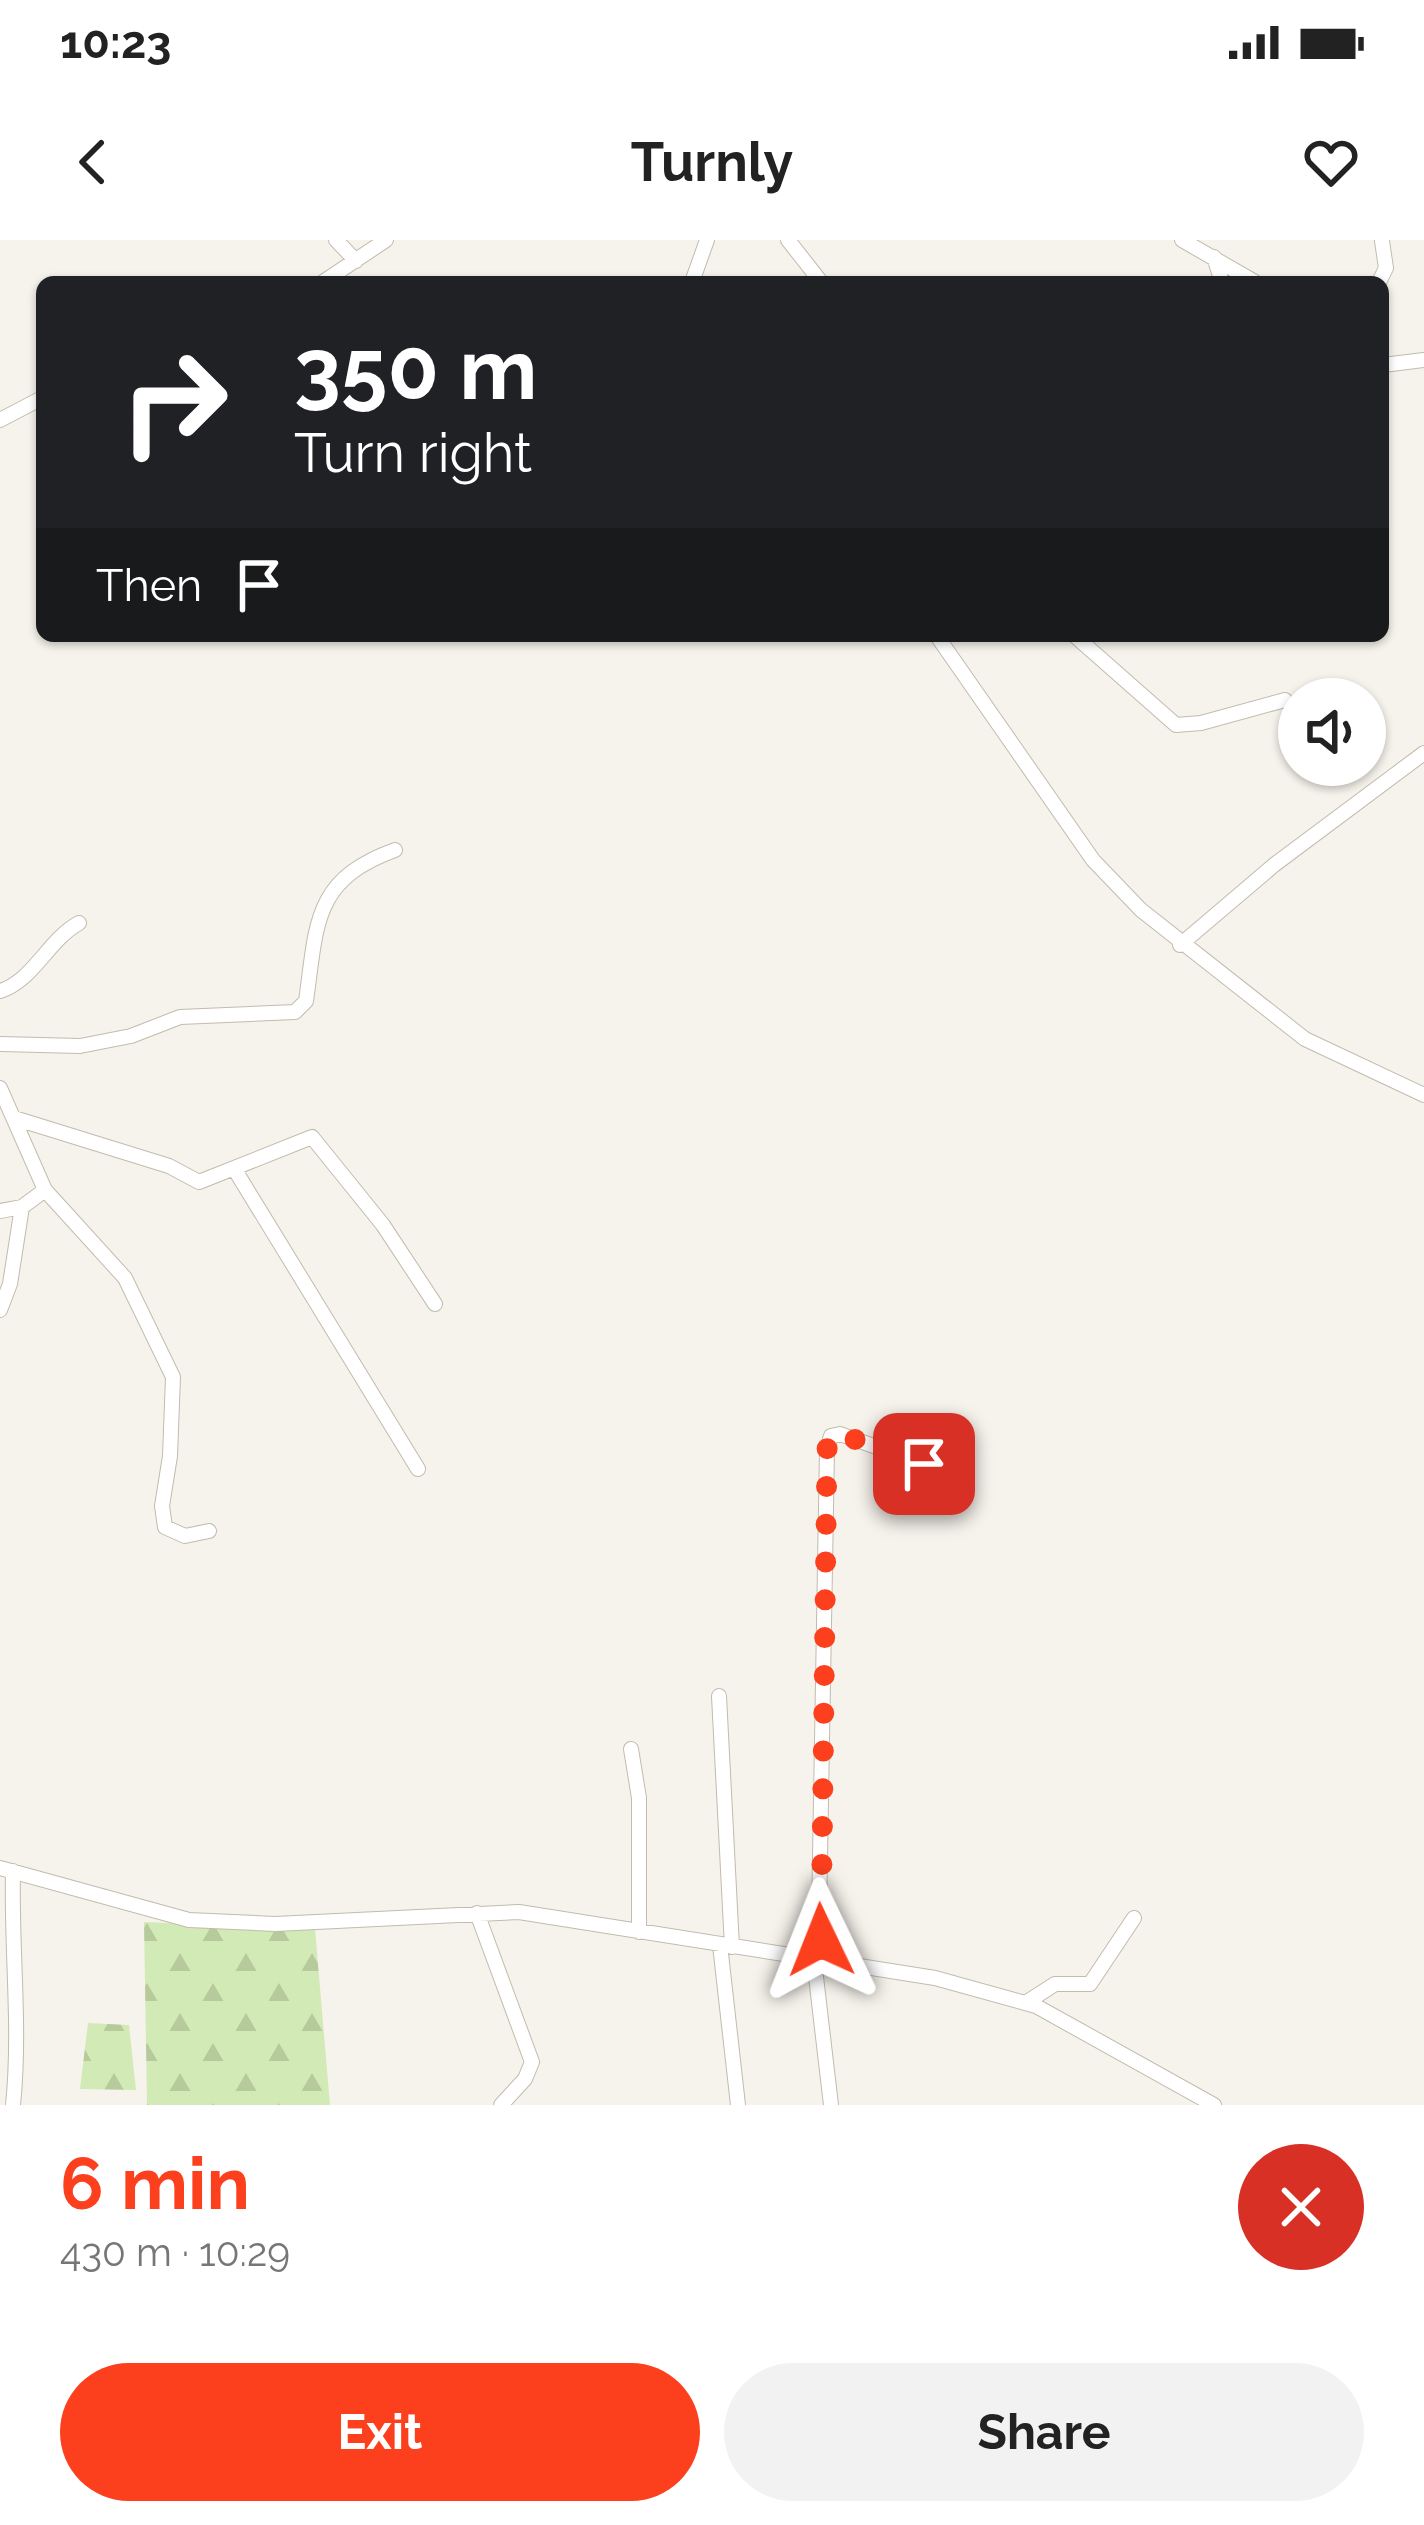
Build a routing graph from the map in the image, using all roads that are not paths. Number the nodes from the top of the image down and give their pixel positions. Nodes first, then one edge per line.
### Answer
1 (336, 240) edge
2 (386, 240) edge
3 (707, 240) edge
4 (788, 240) edge
5 (1182, 240) edge
6 (1382, 241) edge
7 (1214, 257) junction
8 (356, 261) junction
9 (332, 276) edge
10 (694, 276) edge
11 (816, 276) edge
12 (1220, 276) edge
13 (1245, 276) edge
14 (1382, 276) edge
15 (1424, 360) edge
16 (1389, 364) edge
17 (36, 401) edge
18 (0, 421) edge
19 (941, 642) edge
20 (1083, 642) edge
21 (1278, 702) edge
22 (1424, 753) edge
23 (395, 850) dead end
24 (79, 922) dead end
25 (1180, 945) junction
26 (0, 991) edge
27 (0, 1044) edge
28 (0, 1088) edge
29 (1424, 1095) edge
30 (14, 1118) junction
31 (235, 1170) junction
32 (45, 1190) junction
33 (22, 1207) junction
34 (0, 1211) edge
35 (435, 1304) dead end
36 (0, 1310) edge
37 (924, 1464) dead end
38 (418, 1469) dead end
39 (209, 1531) dead end
40 (719, 1696) dead end
41 (632, 1749) dead end
42 (6, 1869) edge
43 (477, 1913) junction
44 (1134, 1918) dead end
45 (639, 1932) junction
46 (726, 1946) junction
47 (820, 1961) junction
48 (1027, 2002) junction
49 (13, 2105) edge
50 (501, 2105) edge
51 (738, 2105) edge
52 (831, 2105) edge
53 (1214, 2105) edge

1 - 8 street
2 - 8 street
3 - 10 street
4 - 11 street
5 - 7 street
6 - 14 street
7 - 12 street
7 - 13 street
8 - 9 street
15 - 16 street
17 - 18 street
19 - 25 street
20 - 21 street
22 - 25 street
23 - 27 street
24 - 26 street
25 - 29 street
28 - 30 street
30 - 31 street
30 - 32 street
31 - 35 street
31 - 38 street
32 - 33 street
32 - 39 street
33 - 34 street
33 - 36 street
37 - 47 street
40 - 46 street
41 - 45 street
42 - 43 street
42 - 49 street
43 - 45 street
43 - 50 street
44 - 48 street
45 - 46 street
46 - 47 street
46 - 51 street
47 - 48 street
47 - 52 street
48 - 53 street

